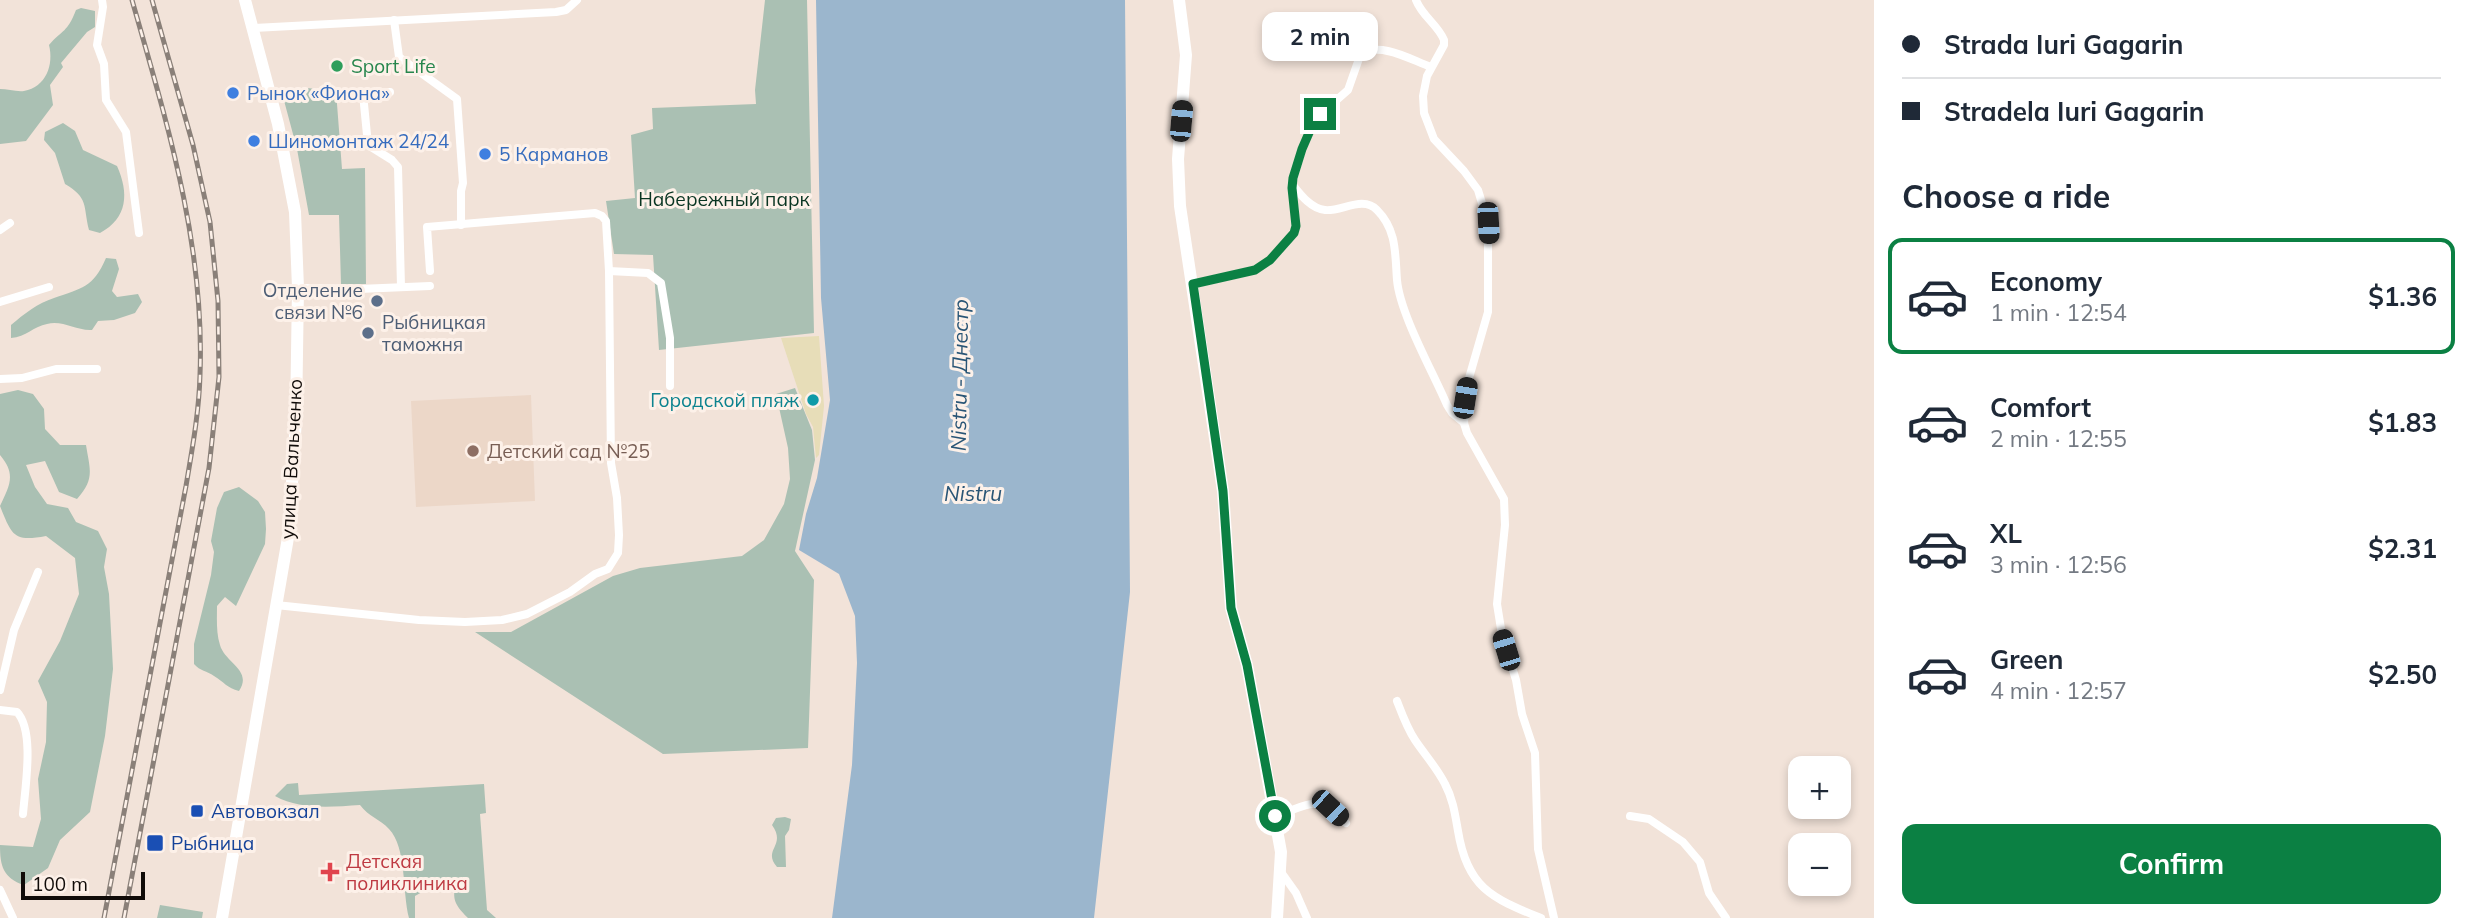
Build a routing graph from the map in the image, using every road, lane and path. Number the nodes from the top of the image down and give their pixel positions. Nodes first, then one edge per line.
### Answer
1 (102, 0) edge
2 (245, 0) edge
3 (577, 0) edge
4 (1179, 0) edge
5 (1416, 0) edge
6 (394, 20) junction
7 (253, 28) junction
8 (1431, 68) junction
9 (390, 92) dead end
10 (1292, 184) junction
11 (10, 223) dead end
12 (461, 225) junction
13 (0, 230) edge
14 (139, 233) dead end
15 (430, 271) dead end
16 (610, 271) junction
17 (1193, 284) junction
18 (430, 286) dead end
19 (49, 287) dead end
20 (401, 287) junction
21 (298, 288) junction
22 (0, 302) edge
23 (97, 369) dead end
24 (0, 379) edge
25 (670, 386) dead end
26 (1464, 423) junction
27 (38, 572) dead end
28 (276, 605) junction
29 (0, 690) edge
30 (1397, 701) dead end
31 (0, 710) edge
32 (23, 814) dead end
33 (1275, 816) junction
34 (1630, 816) dead end
35 (1346, 822) dead end
36 (1280, 871) junction
37 (0, 890) edge
38 (13, 918) edge
39 (222, 918) edge
40 (1277, 918) edge
41 (1307, 918) edge
42 (1541, 918) edge
43 (1554, 918) edge
44 (1726, 918) edge

1 - 14 street
2 - 7 main road, улица Вальченко
3 - 6 street
4 - 17 main road
5 - 8 street
6 - 7 street
6 - 12 street
7 - 21 main road, улица Вальченко
8 - 10 street
8 - 26 street
9 - 20 street
10 - 17 street
10 - 26 street
11 - 13 street
12 - 15 street
12 - 16 street
16 - 25 street
16 - 28 street
17 - 33 main road
18 - 20 street
19 - 22 street
20 - 21 street
21 - 28 main road, улица Вальченко
23 - 24 street
26 - 43 street
27 - 29 street
28 - 39 main road, улица Вальченко
30 - 42 street
31 - 32 street
33 - 35 street
33 - 36 main road
34 - 44 street
36 - 40 main road
36 - 41 street
37 - 38 street

